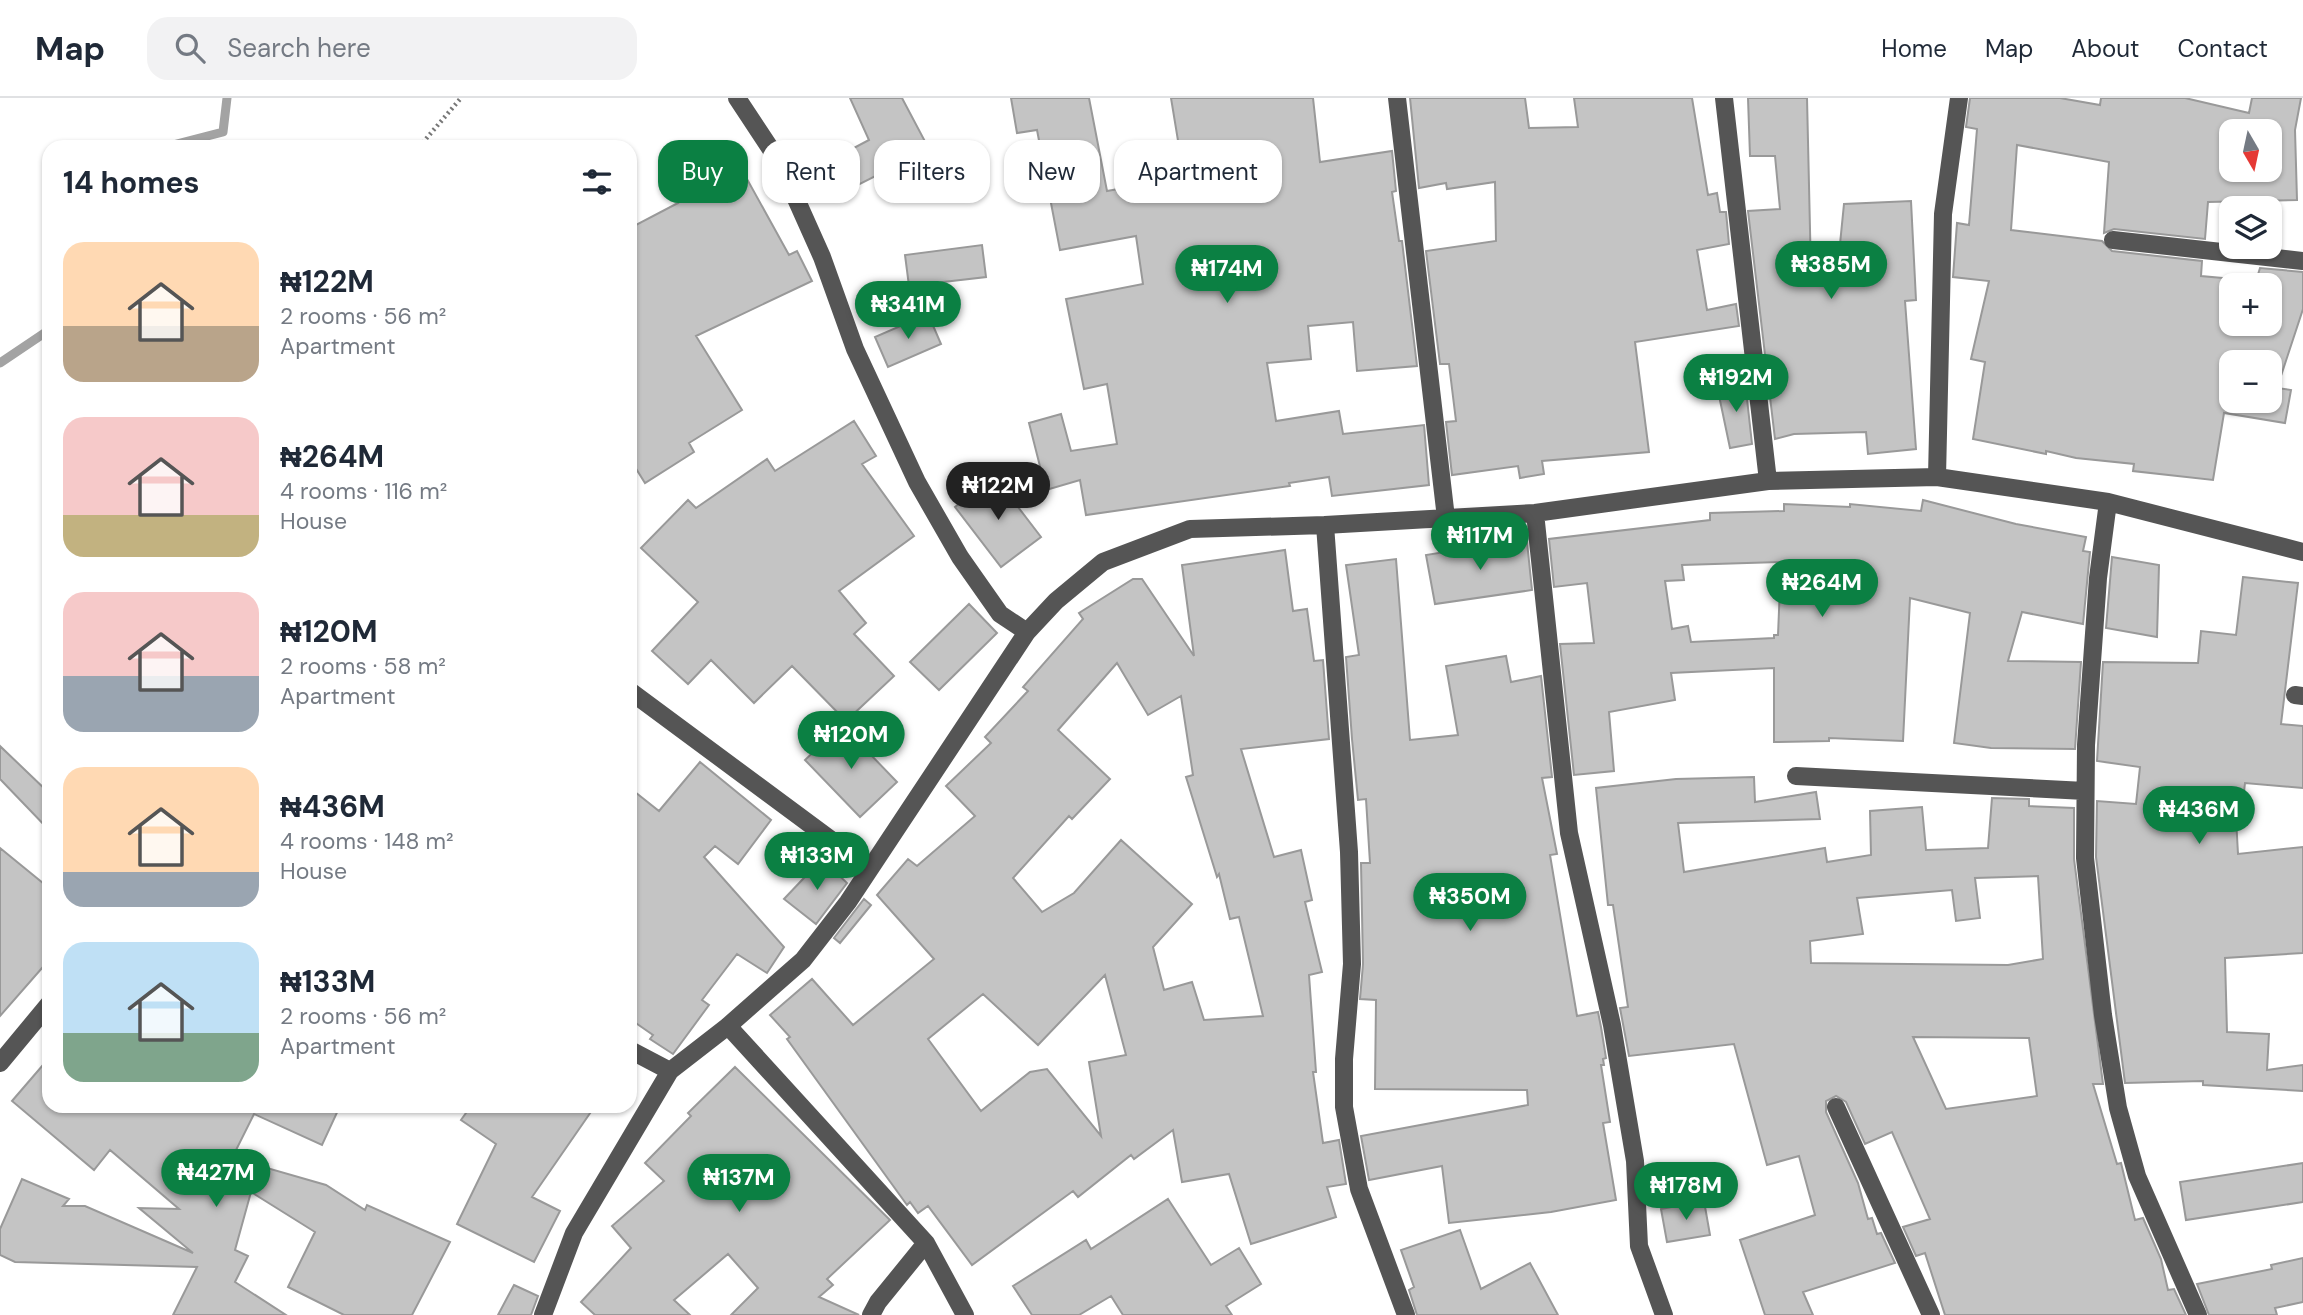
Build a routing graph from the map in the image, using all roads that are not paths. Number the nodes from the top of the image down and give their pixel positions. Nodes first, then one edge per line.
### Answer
1 (737, 98) edge
2 (1397, 98) edge
3 (1724, 98) edge
4 (1959, 98) edge
5 (2113, 240) dead end
6 (2303, 261) edge
7 (1937, 477) junction
8 (1768, 481) junction
9 (2108, 502) junction
10 (1535, 513) junction
11 (1446, 518) junction
12 (1325, 525) junction
13 (2303, 552) edge
14 (1027, 632) junction
15 (637, 696) edge
16 (1796, 776) dead end
17 (2085, 791) junction
18 (869, 869) junction
19 (42, 1012) edge
20 (728, 1026) junction
21 (637, 1054) edge
22 (0, 1063) edge
23 (670, 1072) junction
24 (1836, 1107) dead end
25 (926, 1243) junction
26 (543, 1315) edge
27 (871, 1315) edge
28 (965, 1315) edge
29 (1406, 1315) edge
30 (1664, 1315) edge
31 (1931, 1315) edge
32 (2199, 1315) edge

1 - 14 street
2 - 11 street
3 - 8 street
4 - 7 street
5 - 6 street
7 - 8 street
7 - 9 street
8 - 10 street
9 - 13 street
9 - 17 street
10 - 11 street
10 - 30 street
11 - 12 street
12 - 14 street
12 - 29 street
14 - 18 street
15 - 18 street
16 - 17 street
17 - 32 street
18 - 20 street
19 - 22 street
20 - 23 street
20 - 25 street
21 - 23 street
23 - 26 street
24 - 31 street
25 - 27 street
25 - 28 street

